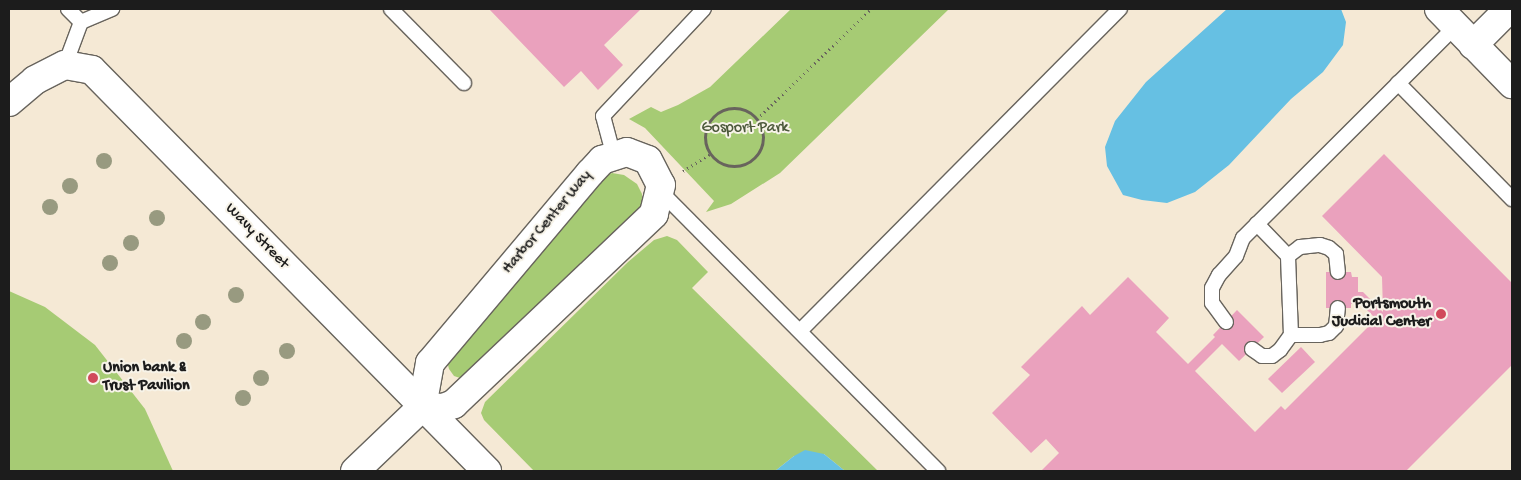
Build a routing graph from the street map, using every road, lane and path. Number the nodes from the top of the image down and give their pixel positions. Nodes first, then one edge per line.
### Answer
1 (68, 9) edge
2 (112, 9) edge
3 (392, 9) edge
4 (704, 9) edge
5 (871, 9) edge
6 (1120, 9) edge
7 (1509, 9) edge
8 (80, 22) junction
9 (1456, 27) edge
10 (65, 65) junction
11 (1398, 82) junction
12 (464, 83) dead end
13 (1512, 84) edge
14 (9, 102) edge
15 (757, 119) junction
16 (710, 154) junction
17 (614, 157) junction
18 (660, 188) junction
19 (1512, 199) edge
20 (1257, 224) junction
21 (1288, 256) junction
22 (1338, 272) dead end
23 (1338, 308) dead end
24 (1226, 322) dead end
25 (800, 331) junction
26 (1291, 335) junction
27 (1252, 349) dead end
28 (422, 407) junction
29 (355, 471) edge
30 (487, 471) edge
31 (938, 471) edge

1 - 8 lane
2 - 8 lane
3 - 12 lane
4 - 17 lane
5 - 15 path
6 - 25 lane
7 - 9 street
8 - 10 lane
9 - 11 lane
9 - 13 street
10 - 14 street
10 - 28 street, Wavy Street
11 - 19 lane
11 - 20 lane
15 - 16 path
15 - 16 path
16 - 18 path
17 - 18 street, Harbor Center Way
17 - 28 street, Harbor Center Way
18 - 25 lane
18 - 28 street
20 - 21 lane
20 - 24 lane
21 - 22 lane
21 - 26 lane
23 - 26 lane
25 - 31 lane
26 - 27 lane
28 - 29 street
28 - 30 street, Wavy Street

